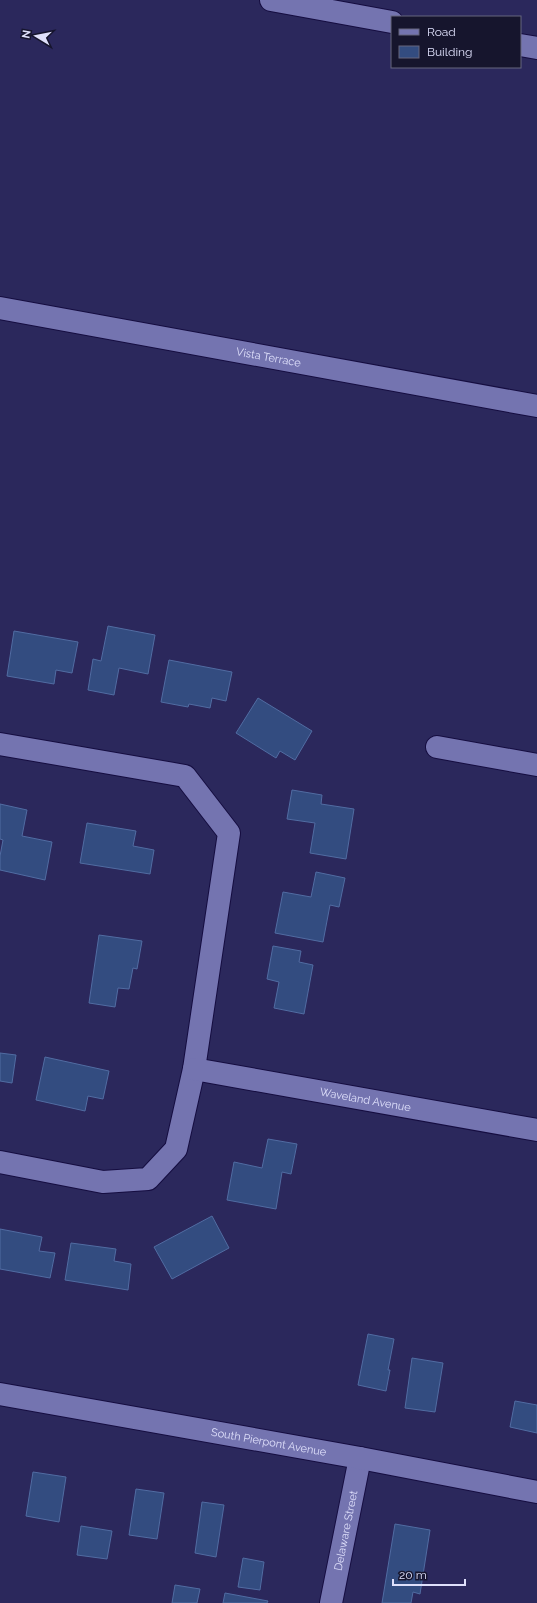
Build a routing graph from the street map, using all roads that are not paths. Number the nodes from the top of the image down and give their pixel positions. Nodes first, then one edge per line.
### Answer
1 (271, 0) edge
2 (391, 22) edge
3 (521, 45) edge
4 (537, 48) edge
5 (0, 308) edge
6 (537, 406) edge
7 (0, 744) edge
8 (437, 747) dead end
9 (537, 765) edge
10 (194, 1069) junction
11 (537, 1130) edge
12 (0, 1162) edge
13 (0, 1394) edge
14 (360, 1458) junction
15 (537, 1492) edge
16 (331, 1603) edge

1 - 2 street
3 - 4 street
5 - 6 street, Vista Terrace
7 - 10 street
8 - 9 street
10 - 11 street, Waveland Avenue
10 - 12 street
13 - 14 street, South Pierpont Avenue
14 - 15 street, South Pierpont Avenue
14 - 16 street, Delaware Street

